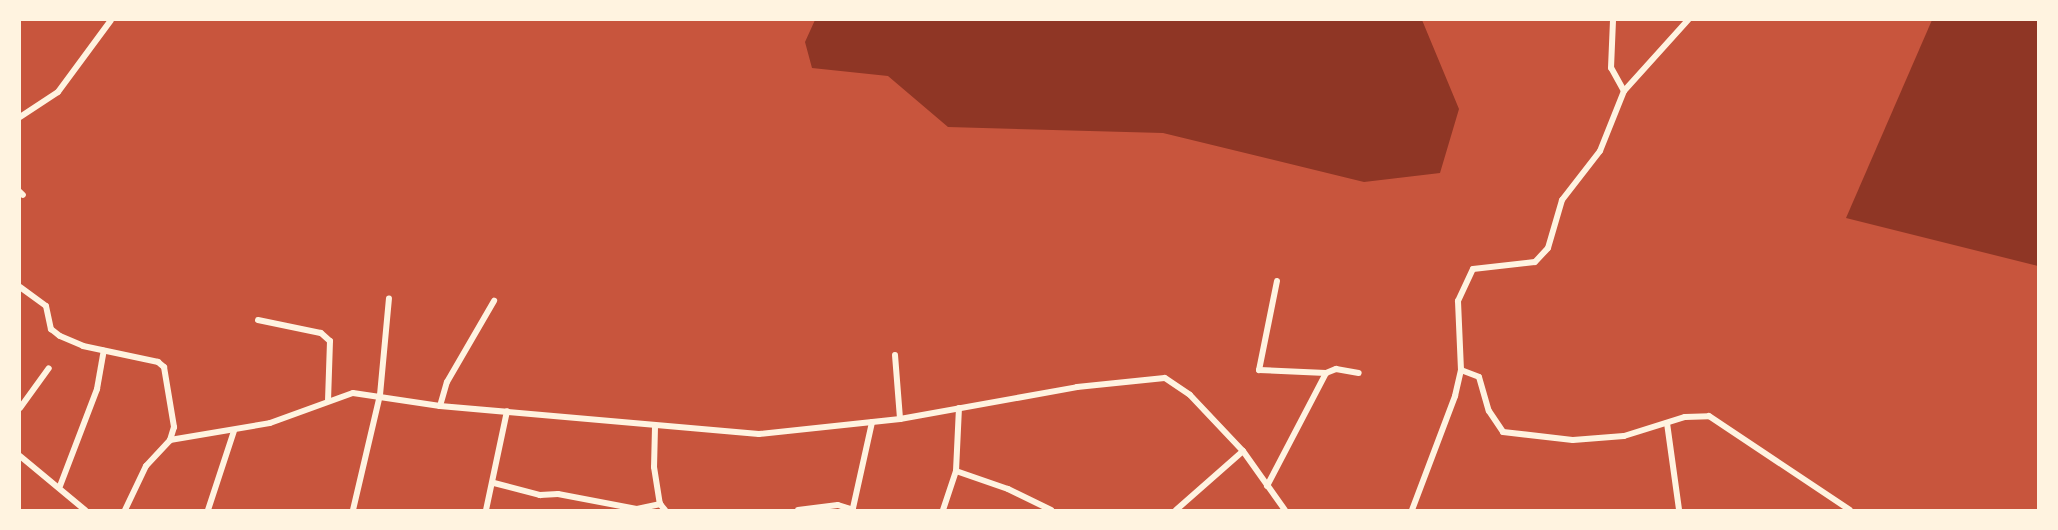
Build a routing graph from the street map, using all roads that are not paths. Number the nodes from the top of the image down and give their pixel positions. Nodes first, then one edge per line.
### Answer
1 (111, 20) edge
2 (1613, 20) edge
3 (1688, 20) edge
4 (1624, 91) junction
5 (20, 117) edge
6 (1277, 281) dead end
7 (20, 287) edge
8 (388, 298) dead end
9 (494, 301) dead end
10 (258, 320) dead end
11 (104, 351) junction
12 (895, 355) dead end
13 (49, 368) dead end
14 (1461, 370) junction
15 (1326, 373) junction
16 (1359, 373) dead end
17 (380, 395) junction
18 (328, 400) junction
19 (440, 406) junction
20 (20, 408) edge
21 (959, 408) junction
22 (507, 411) junction
23 (900, 419) junction
24 (872, 423) junction
25 (1667, 423) junction
26 (174, 427) junction
27 (655, 427) junction
28 (234, 431) junction
29 (185, 437) junction
30 (170, 440) junction
31 (1243, 451) junction
32 (20, 456) edge
33 (956, 471) junction
34 (494, 483) junction
35 (60, 486) junction
36 (1267, 486) junction
37 (660, 504) junction
38 (853, 509) edge
39 (85, 510) edge
40 (125, 510) edge
41 (208, 510) edge
42 (353, 510) edge
43 (486, 510) edge
44 (665, 510) edge
45 (798, 510) edge
46 (944, 510) edge
47 (1052, 510) edge
48 (1176, 510) edge
49 (1285, 510) edge
50 (1412, 510) edge
51 (1679, 510) edge
52 (1850, 510) edge

1 - 5 street
2 - 4 street
3 - 4 street
4 - 14 street
6 - 15 street
7 - 11 street
8 - 17 street
9 - 19 street
10 - 18 street
11 - 26 street
11 - 35 street
12 - 23 street
13 - 20 street
14 - 25 street
14 - 50 street
15 - 16 street
15 - 36 street
17 - 18 street
17 - 19 street
17 - 42 street
18 - 28 street
19 - 22 street
21 - 23 street
21 - 31 street
21 - 33 street
22 - 27 street
22 - 34 street
23 - 24 street
24 - 27 street
24 - 38 street
25 - 51 street
25 - 52 street
26 - 29 street
26 - 30 street
27 - 37 street
28 - 29 street
28 - 41 street
29 - 30 street
30 - 40 street
31 - 36 street
31 - 48 street
32 - 35 street
33 - 46 street
33 - 47 street
34 - 37 street
34 - 43 street
35 - 39 street
36 - 49 street
37 - 44 street
38 - 45 street

